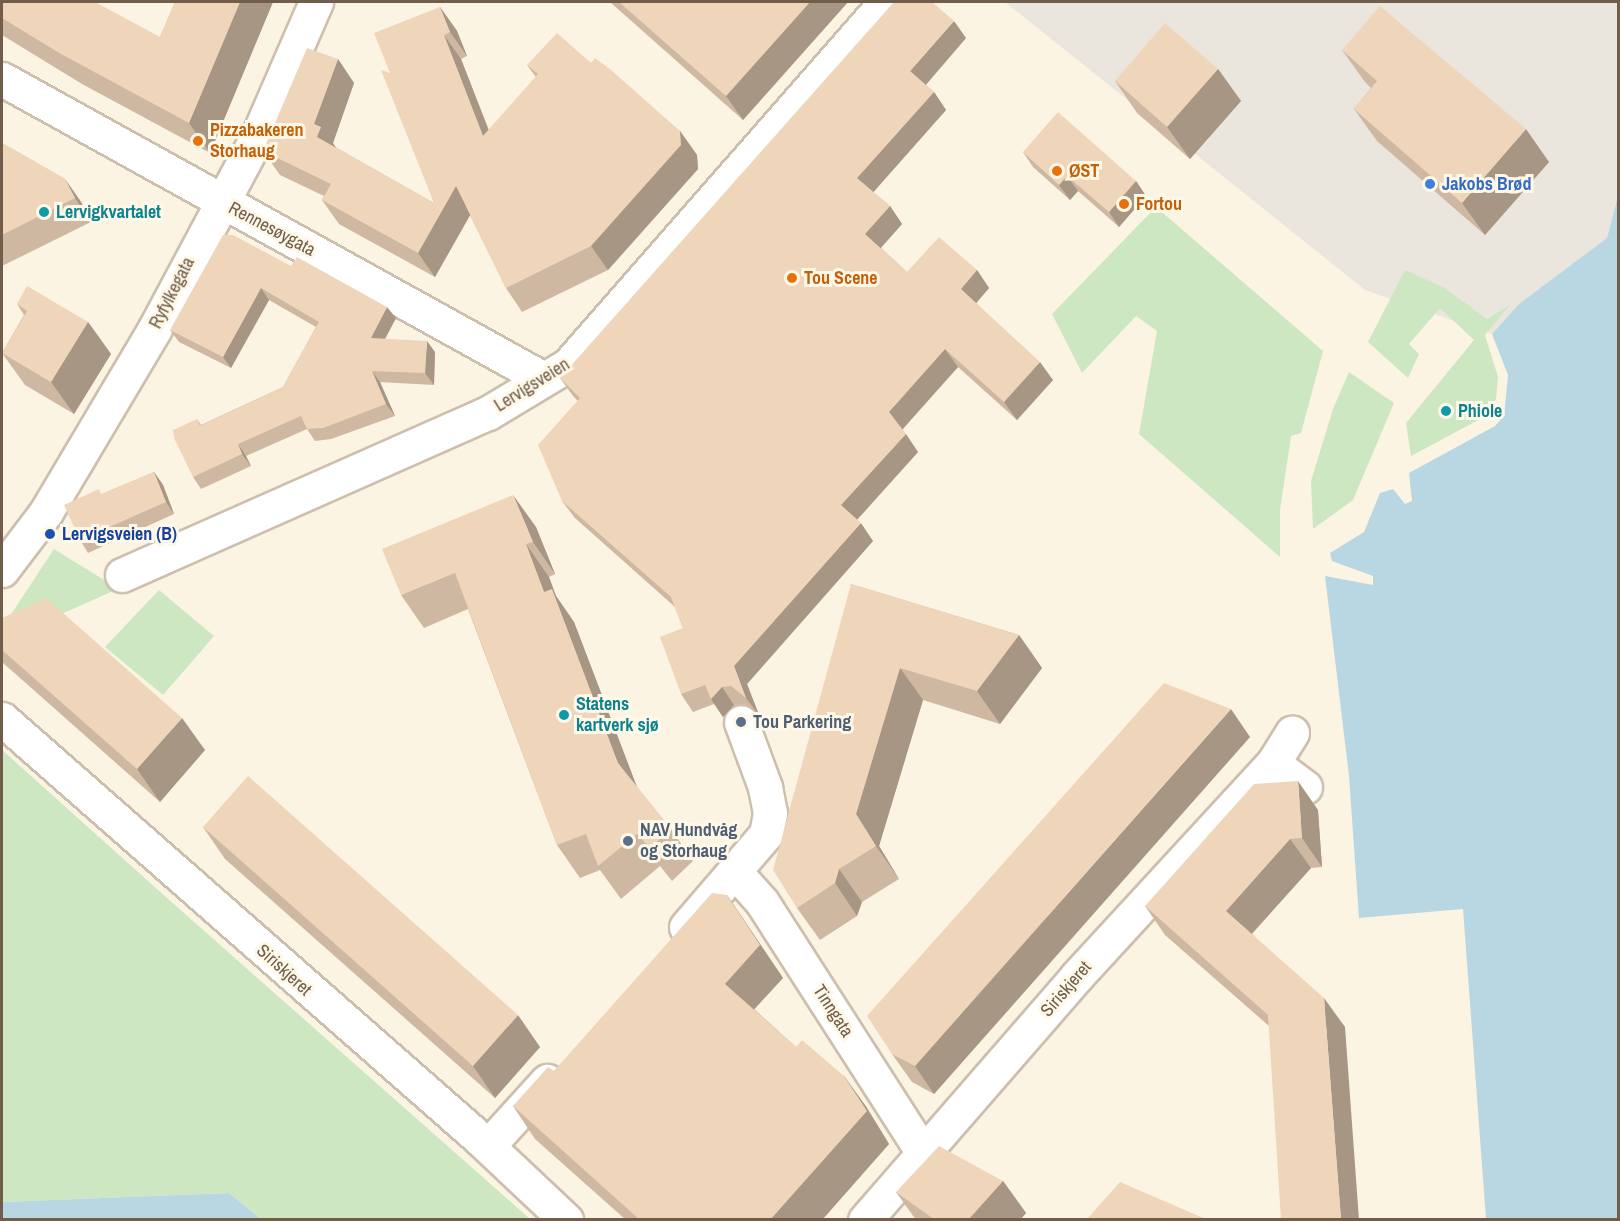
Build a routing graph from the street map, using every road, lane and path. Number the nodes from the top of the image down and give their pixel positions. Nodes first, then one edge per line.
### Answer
1 (316, 2) edge
2 (886, 2) edge
3 (2, 79) edge
4 (222, 202) junction
5 (542, 378) junction
6 (2, 570) edge
7 (123, 575) dead end
8 (2, 719) edge
9 (741, 722) dead end
10 (1292, 733) dead end
11 (1273, 763) junction
12 (1305, 787) dead end
13 (736, 873) junction
14 (665, 950) edge
15 (566, 1060) edge
16 (488, 1146) junction
17 (924, 1154) junction
18 (566, 1220) edge
19 (865, 1220) edge

1 - 4 street, Ryfylkegata
2 - 5 street, Lervigsveien
3 - 4 street, Rennesøygata
4 - 5 street, Rennesøygata
4 - 6 street, Ryfylkegata
5 - 7 street, Lervigsveien
8 - 16 street, Siriskjeret
9 - 13 street
10 - 11 street, Siriskjeret
11 - 12 street
11 - 17 street, Siriskjeret
13 - 14 street
13 - 17 street, Tinngata
15 - 16 street
16 - 18 street, Siriskjeret
17 - 19 street, Siriskjeret

